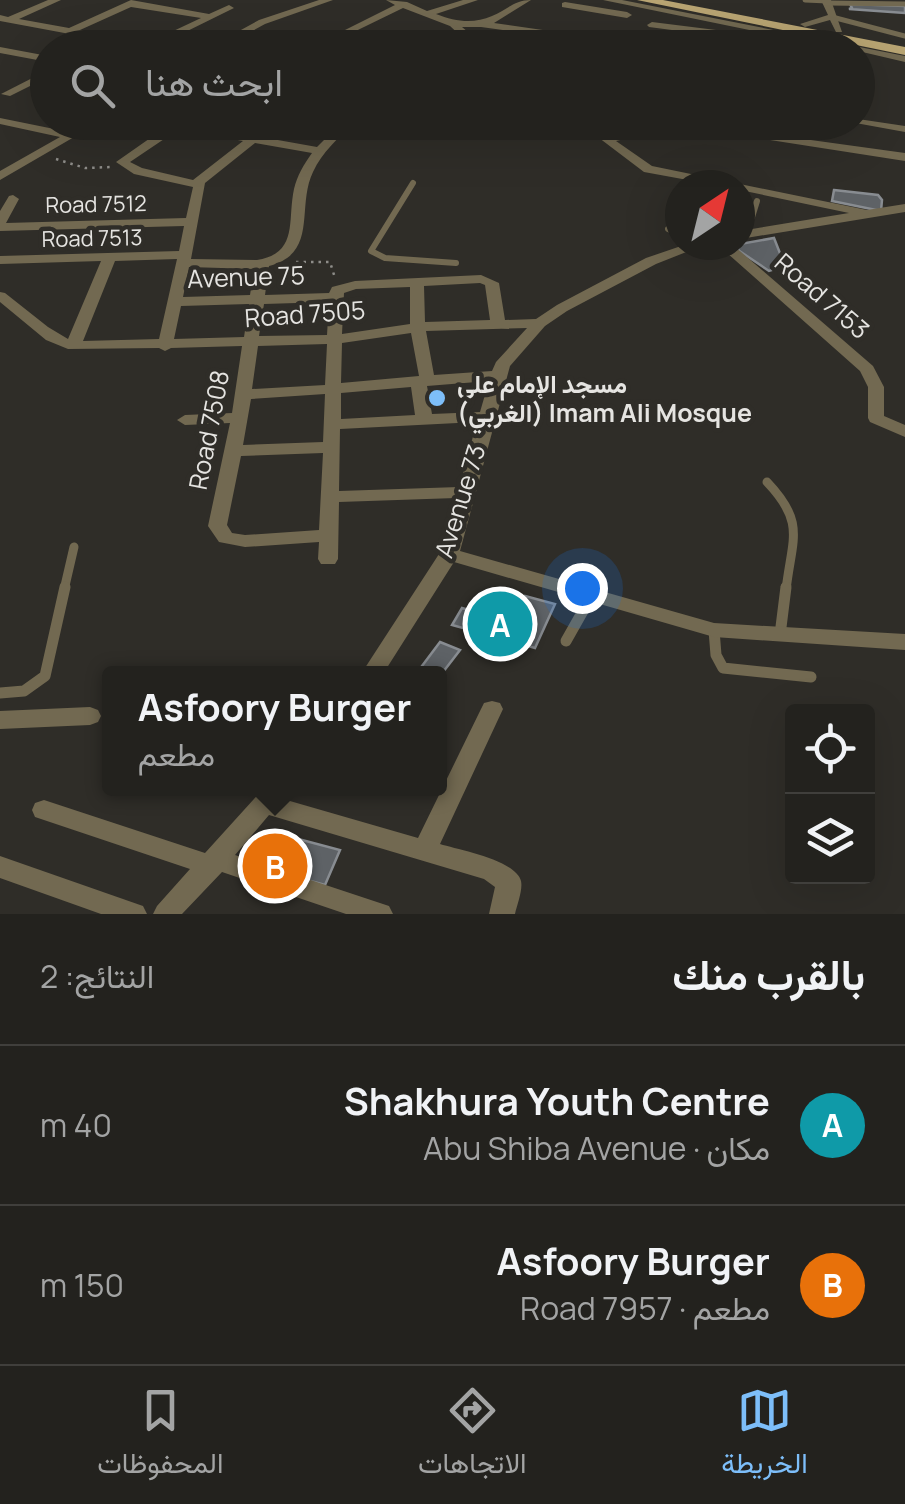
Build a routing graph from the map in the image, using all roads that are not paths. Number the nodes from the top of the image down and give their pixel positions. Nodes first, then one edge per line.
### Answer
1 (56, 0) edge
2 (328, 0) edge
3 (392, 0) edge
4 (474, 0) edge
5 (526, 0) edge
6 (643, 0) edge
7 (677, 0) edge
8 (805, 0) edge
9 (612, 1) edge
10 (828, 1) edge
11 (905, 1) edge
12 (134, 2) edge
13 (404, 4) junction
14 (565, 5) dead end
15 (229, 8) dead end
16 (601, 11) junction
17 (430, 13) junction
18 (210, 17) junction
19 (5, 19) edge
20 (539, 19) dead end
21 (590, 19) dead end
22 (739, 23) junction
23 (453, 24) junction
24 (835, 24) junction
25 (65, 30) edge
26 (72, 30) edge
27 (183, 30) edge
28 (247, 30) edge
29 (352, 30) edge
30 (460, 30) edge
31 (503, 30) edge
32 (574, 30) edge
33 (686, 30) edge
34 (739, 30) edge
35 (765, 30) edge
36 (807, 30) edge
37 (852, 30) edge
38 (870, 30) edge
39 (875, 31) edge
40 (905, 36) edge
41 (875, 38) edge
42 (875, 43) edge
43 (905, 48) edge
44 (875, 52) edge
45 (3, 53) edge
46 (30, 57) edge
47 (905, 59) edge
48 (30, 82) edge
49 (6, 94) dead end
50 (0, 121) edge
51 (875, 125) edge
52 (30, 127) edge
53 (905, 129) edge
54 (63, 140) edge
55 (154, 140) edge
56 (252, 140) edge
57 (259, 140) edge
58 (331, 140) edge
59 (608, 140) edge
60 (792, 140) edge
61 (320, 151) junction
62 (905, 157) edge
63 (665, 172) edge
64 (0, 176) edge
65 (197, 182) junction
66 (413, 183) dead end
67 (755, 189) edge
68 (13, 199) dead end
69 (757, 201) dead end
70 (755, 207) edge
71 (905, 208) edge
72 (872, 214) junction
73 (194, 222) junction
74 (0, 225) edge
75 (755, 233) edge
76 (109, 258) junction
77 (665, 258) edge
78 (185, 259) junction
79 (0, 260) edge
80 (742, 260) edge
81 (424, 261) junction
82 (268, 262) junction
83 (456, 264) dead end
84 (416, 283) junction
85 (337, 293) junction
86 (0, 296) edge
87 (258, 299) junction
88 (174, 302) junction
89 (498, 323) junction
90 (540, 323) junction
91 (418, 327) junction
92 (336, 340) junction
93 (250, 344) junction
94 (73, 346) junction
95 (166, 346) junction
96 (497, 376) junction
97 (422, 380) junction
98 (333, 392) junction
99 (244, 394) junction
100 (486, 417) junction
101 (240, 418) junction
102 (185, 420) dead end
103 (424, 420) junction
104 (333, 424) junction
105 (905, 432) edge
106 (332, 447) junction
107 (233, 451) junction
108 (767, 482) dead end
109 (466, 492) junction
110 (332, 497) junction
111 (330, 535) junction
112 (74, 547) dead end
113 (449, 554) junction
114 (328, 559) dead end
115 (592, 595) junction
116 (714, 630) junction
117 (780, 634) junction
118 (566, 641) dead end
119 (905, 642) edge
120 (377, 666) edge
121 (812, 677) dead end
122 (0, 693) edge
123 (492, 709) dead end
124 (90, 716) dead end
125 (0, 720) edge
126 (272, 796) edge
127 (44, 810) dead end
128 (426, 848) junction
129 (215, 863) junction
130 (0, 867) edge
131 (134, 914) edge
132 (166, 914) edge
133 (380, 914) edge
134 (502, 914) edge

1 - 19 street
2 - 28 street
3 - 13 street
4 - 17 street
5 - 23 street
6 - 36 main road
7 - 24 main road
8 - 10 lane
9 - 16 street
9 - 22 street
10 - 11 lane
10 - 24 street
12 - 18 street
12 - 26 street
13 - 17 street
13 - 29 street
14 - 16 street
15 - 18 street
16 - 21 street
16 - 33 street
17 - 23 street
18 - 27 street
19 - 25 street
20 - 32 street
22 - 34 street
22 - 35 street
23 - 30 street
23 - 31 street
24 - 37 main road
24 - 38 lane
39 - 40 lane
41 - 43 main road
42 - 43 main road
44 - 47 street
45 - 46 street
48 - 49 street
50 - 52 street
51 - 53 street
54 - 64 street
55 - 65 street
56 - 65 street
57 - 61 street
58 - 61 street
59 - 63 street
60 - 62 street
61 - 82 street
65 - 73 street, Avenue 75
66 - 81 lane
67 - 72 street
68 - 74 street
69 - 70 lane
71 - 72 street
72 - 75 street
73 - 74 street, Road 7512
73 - 78 street, Avenue 75
76 - 78 street, Road 7513
76 - 79 street, Road 7513
76 - 94 street
77 - 90 street, Avenue 73
78 - 82 street, Road 7513
78 - 88 street, Avenue 75
80 - 105 street, Road 7153
81 - 83 lane
81 - 84 lane
82 - 87 street, Road 7508
84 - 85 street, Avenue 75
84 - 89 street, Avenue 75
84 - 91 street
85 - 87 street, Avenue 75
85 - 92 street
86 - 94 street
87 - 88 street, Avenue 75
87 - 93 street, Road 7508
88 - 95 street, Avenue 75
89 - 90 street, Road 7505
89 - 91 street, Road 7505
90 - 96 street, Avenue 73
91 - 92 street, Road 7505
91 - 97 street
92 - 93 street, Road 7505
92 - 98 street
93 - 95 street, Road 7505
93 - 99 street, Road 7508
94 - 95 street, Road 7505
96 - 97 street
96 - 100 street, Avenue 73
97 - 98 street
97 - 103 street
98 - 99 street
98 - 104 street
99 - 101 street, Road 7508
100 - 103 street
100 - 109 street, Avenue 73
101 - 102 street
101 - 107 street, Road 7508
103 - 104 street
104 - 106 street
106 - 107 street
106 - 110 street
107 - 111 street, Road 7508
108 - 117 lane
109 - 110 street
109 - 113 street, Avenue 73
110 - 111 street
111 - 114 street
112 - 122 lane
113 - 115 street
113 - 120 street, Avenue 73
115 - 116 street
115 - 118 lane
116 - 117 street
116 - 121 lane
117 - 119 street
123 - 128 street
124 - 125 street
126 - 128 street
126 - 129 street
127 - 129 street
128 - 134 street
129 - 132 street
129 - 133 street
130 - 131 street

